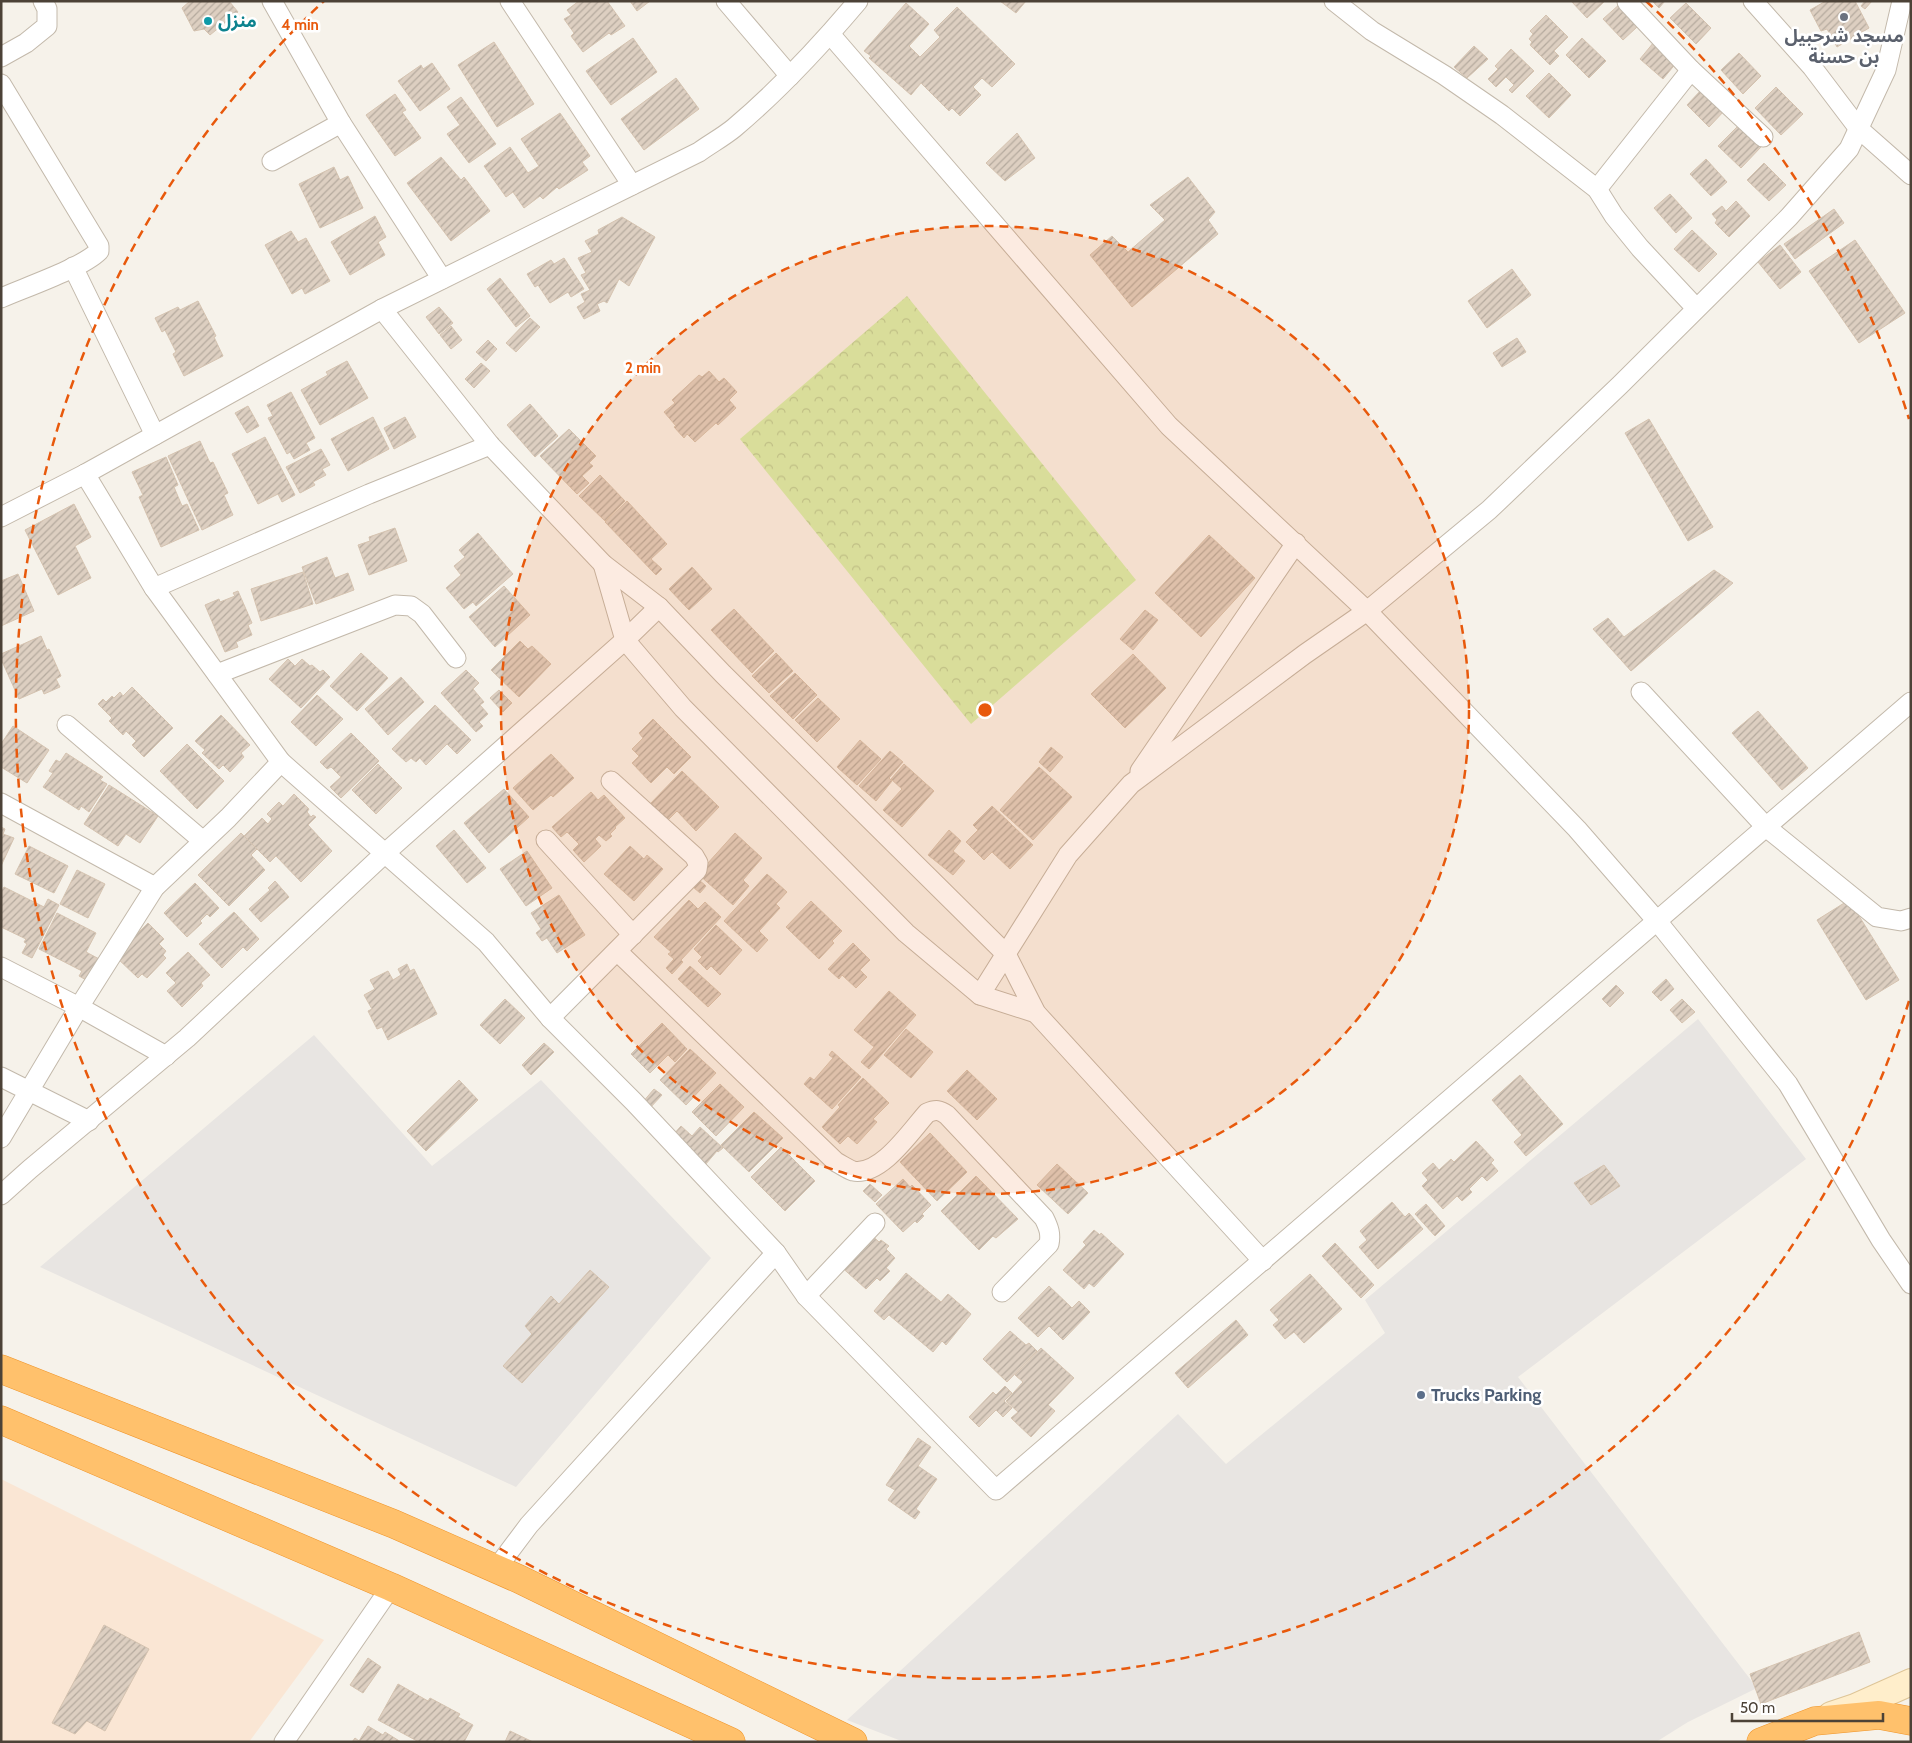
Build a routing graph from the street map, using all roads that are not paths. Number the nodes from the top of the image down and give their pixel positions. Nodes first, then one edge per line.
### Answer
1 (42, 1) edge
2 (272, 1) edge
3 (510, 1) edge
4 (726, 1) edge
5 (858, 1) edge
6 (1334, 1) edge
7 (1753, 1) edge
8 (1627, 2) dead end
9 (1904, 13) edge
10 (830, 34) junction
11 (1, 58) edge
12 (1691, 70) junction
13 (790, 76) junction
14 (1, 84) edge
15 (341, 123) junction
16 (1858, 130) junction
17 (1763, 137) dead end
18 (272, 161) dead end
19 (1911, 175) edge
20 (632, 185) junction
21 (1597, 189) junction
22 (73, 267) junction
23 (442, 279) junction
24 (1, 298) edge
25 (1696, 308) junction
26 (382, 309) junction
27 (155, 435) junction
28 (490, 445) junction
29 (85, 474) junction
30 (1, 517) edge
31 (1296, 543) junction
32 (603, 564) junction
33 (154, 588) junction
34 (659, 607) junction
35 (1368, 611) junction
36 (625, 640) junction
37 (456, 658) dead end
38 (217, 674) junction
39 (1642, 692) dead end
40 (1911, 702) edge
41 (68, 725) dead end
42 (282, 762) junction
43 (611, 781) dead end
44 (1131, 784) junction
45 (1, 803) edge
46 (1766, 827) junction
47 (546, 840) dead end
48 (203, 841) junction
49 (384, 854) junction
50 (155, 887) junction
51 (1911, 918) edge
52 (1657, 921) junction
53 (633, 936) junction
54 (617, 951) junction
55 (1006, 954) junction
56 (1, 967) edge
57 (980, 995) junction
58 (79, 1007) junction
59 (1036, 1013) junction
60 (550, 1018) junction
61 (166, 1056) junction
62 (1, 1077) edge
63 (29, 1091) junction
64 (89, 1121) junction
65 (1, 1138) edge
66 (1, 1195) edge
67 (875, 1223) dead end
68 (776, 1253) junction
69 (1263, 1261) junction
70 (1911, 1284) edge
71 (1002, 1292) dead end
72 (806, 1296) junction
73 (1, 1369) edge
74 (1, 1420) edge
75 (496, 1569) junction
76 (390, 1587) junction
77 (1911, 1682) edge
78 (1815, 1721) junction
79 (1911, 1721) edge
80 (284, 1742) edge
81 (731, 1742) edge
82 (853, 1742) edge
83 (1761, 1742) edge

1 - 11 street
2 - 15 street
3 - 20 street
4 - 13 street
5 - 10 street
6 - 21 street
7 - 16 street
8 - 12 street
9 - 16 street
10 - 13 street
10 - 31 street
12 - 17 street
12 - 21 street
13 - 20 street
14 - 22 street
15 - 18 street
15 - 23 street
16 - 19 street
16 - 25 street
20 - 23 street
21 - 25 street
22 - 24 street
22 - 27 street
23 - 26 street
25 - 35 street
26 - 27 street
26 - 28 street
27 - 29 street
28 - 32 street
28 - 33 street
29 - 30 street
29 - 33 street
31 - 35 street
31 - 44 street
32 - 34 street
32 - 36 street
33 - 38 street
34 - 36 street
34 - 55 street
35 - 44 street
35 - 52 street
36 - 49 street
36 - 57 street
37 - 38 street
38 - 42 street
39 - 46 street
40 - 46 street
41 - 48 street
42 - 48 street
42 - 49 street
43 - 53 street
44 - 55 street
45 - 50 street
46 - 51 street
46 - 52 street
47 - 53 street
48 - 50 street
49 - 60 street
49 - 61 street
50 - 58 street
52 - 69 street
52 - 70 street
53 - 54 street
54 - 60 street
54 - 71 street
55 - 57 street
55 - 59 street
56 - 58 street
57 - 59 street
58 - 61 street
58 - 63 street
59 - 69 street
60 - 68 street
61 - 64 street
62 - 63 street
63 - 64 street
63 - 65 street
64 - 66 street
67 - 72 street
68 - 72 street
68 - 75 street
69 - 72 street
73 - 75 highway
74 - 76 highway
75 - 82 highway
76 - 80 street
76 - 81 highway
77 - 78 main road
78 - 79 highway
78 - 83 highway

